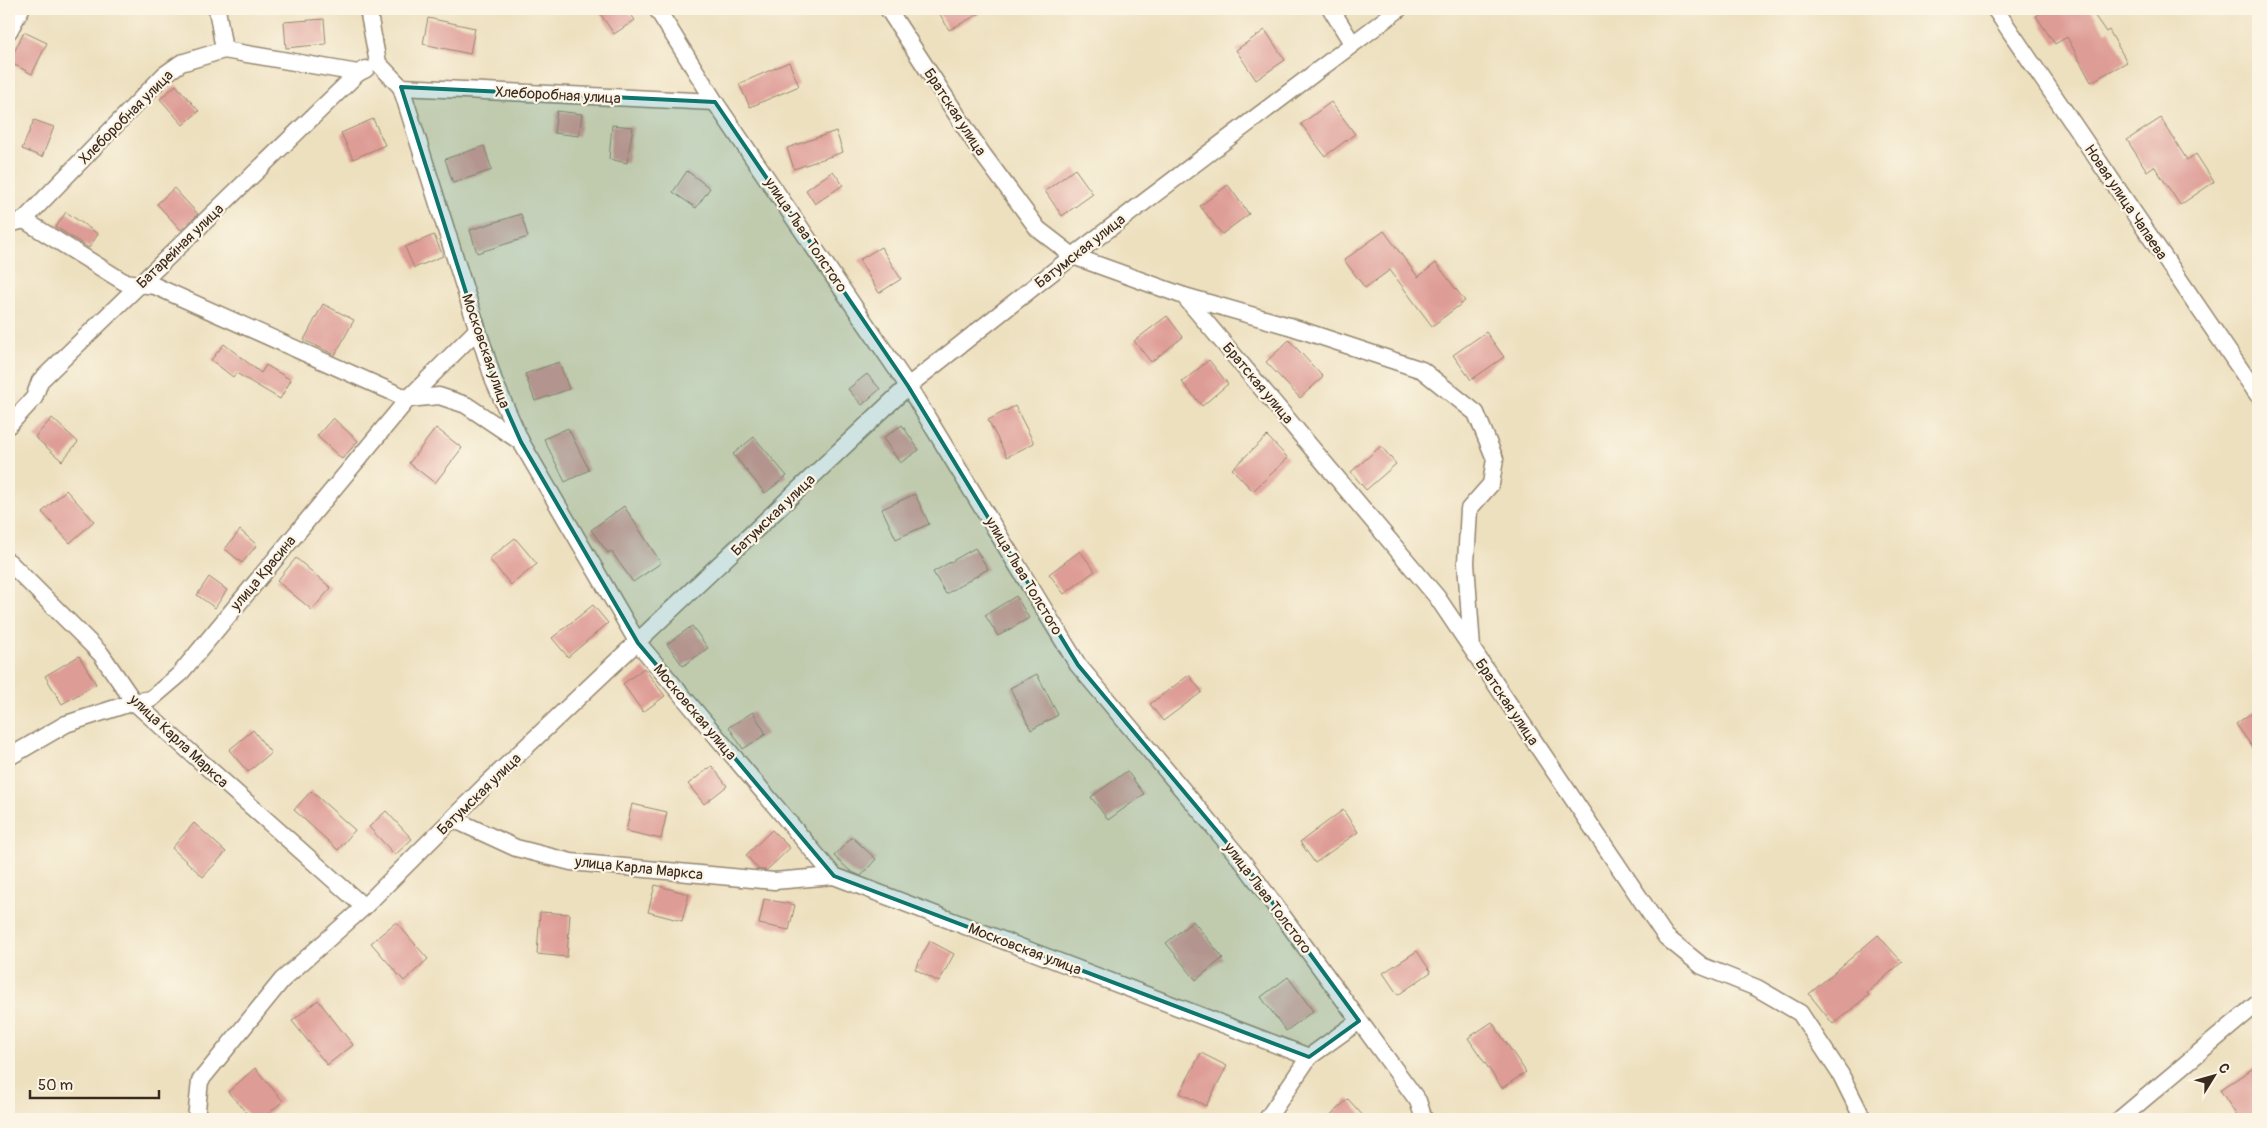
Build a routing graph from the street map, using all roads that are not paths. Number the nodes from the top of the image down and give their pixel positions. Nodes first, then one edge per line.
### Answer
1 (21, 9) edge
2 (217, 9) edge
3 (368, 9) edge
4 (657, 9) edge
5 (888, 9) edge
6 (1331, 9) edge
7 (1399, 9) edge
8 (1995, 9) edge
9 (9, 31) edge
10 (1352, 43) junction
11 (224, 50) junction
12 (378, 63) junction
13 (358, 73) junction
14 (401, 87) junction
15 (715, 102) junction
16 (17, 222) edge
17 (1073, 256) junction
18 (140, 284) junction
19 (1184, 296) junction
20 (478, 330) junction
21 (908, 386) junction
22 (2258, 395) edge
23 (408, 399) junction
24 (9, 425) edge
25 (522, 442) junction
26 (9, 562) edge
27 (638, 643) junction
28 (1472, 649) junction
29 (134, 702) junction
30 (9, 758) edge
31 (452, 819) junction
32 (834, 876) junction
33 (364, 907) junction
34 (2258, 1003) edge
35 (1359, 1021) junction
36 (1309, 1057) junction
37 (196, 1119) edge
38 (1267, 1119) edge
39 (1424, 1119) edge
40 (1863, 1119) edge
41 (2120, 1119) edge

1 - 9 street
2 - 11 street
3 - 12 street
4 - 15 street, улица Льва Толстого
5 - 17 street, Братская улица
6 - 10 street
7 - 10 street, Батумская улица
8 - 22 street, Новая улица Чапаева
10 - 17 street, Батумская улица
11 - 13 street, Хлеборобная улица
11 - 16 street, Хлеборобная улица
12 - 13 street
12 - 14 street, Московская улица
13 - 18 street, Батарейная улица
14 - 15 street, Хлеборобная улица
14 - 20 street, Московская улица
15 - 21 street, улица Льва Толстого
16 - 18 street
17 - 19 street, Братская улица
17 - 21 street, Батумская улица
18 - 23 street
18 - 24 street, Батарейная улица
19 - 28 street, Братская улица
19 - 28 street
20 - 23 street, улица Красина
20 - 25 street, Московская улица
21 - 27 street, Батумская улица
21 - 35 street, улица Льва Толстого
23 - 25 street
23 - 29 street, улица Красина
25 - 27 street, Московская улица
26 - 29 street, улица Карла Маркса
27 - 31 street, Батумская улица
27 - 32 street, Московская улица
28 - 40 street, Братская улица
29 - 30 street, улица Красина
29 - 33 street, улица Карла Маркса
31 - 32 street, улица Карла Маркса
31 - 33 street, Батумская улица
32 - 36 street, Московская улица
33 - 37 street, Батумская улица
34 - 41 street
35 - 36 street
35 - 39 street, улица Льва Толстого
36 - 38 street

